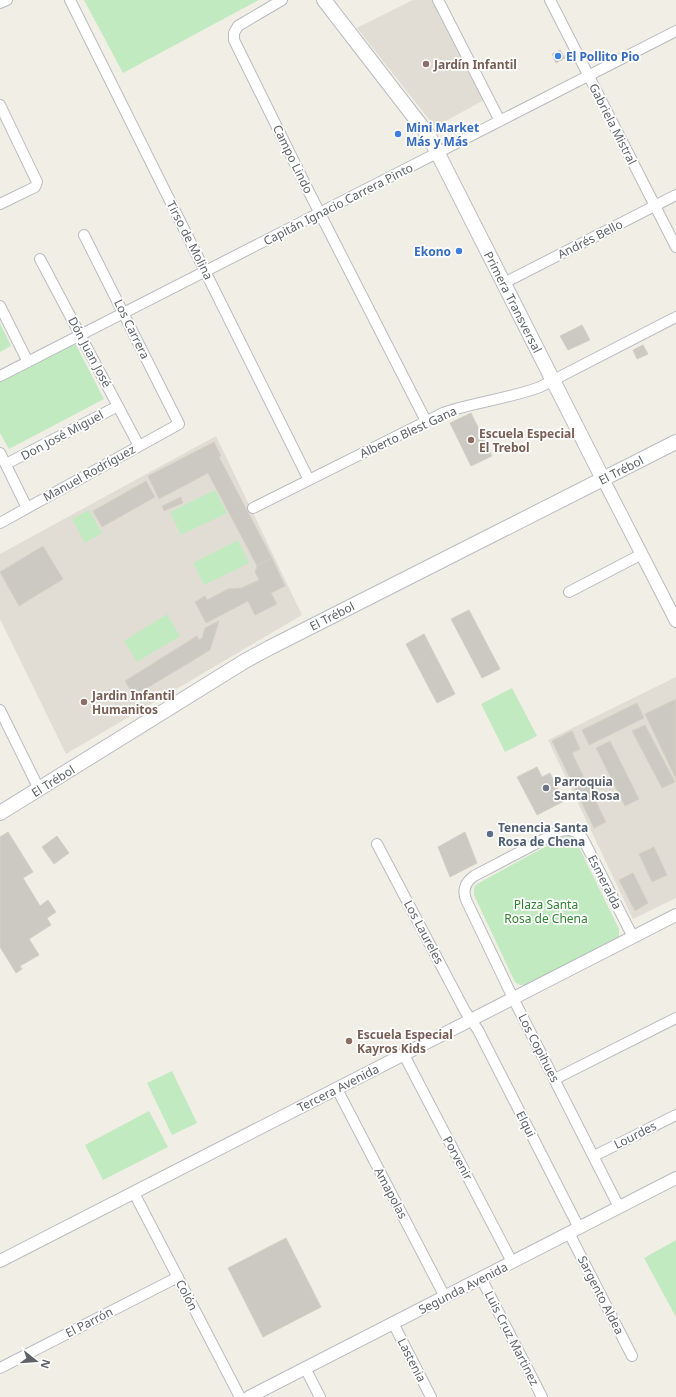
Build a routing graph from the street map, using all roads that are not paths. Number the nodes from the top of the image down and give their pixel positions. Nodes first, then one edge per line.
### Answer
1 (7, 0) edge
2 (70, 0) edge
3 (282, 0) edge
4 (324, 0) edge
5 (438, 0) edge
6 (550, 0) edge
7 (0, 3) edge
8 (676, 31) edge
9 (588, 76) junction
10 (0, 105) edge
11 (500, 121) junction
12 (438, 153) junction
13 (676, 195) edge
14 (0, 204) edge
15 (655, 206) junction
16 (320, 213) junction
17 (84, 235) dead end
18 (676, 247) edge
19 (40, 259) dead end
20 (205, 271) junction
21 (504, 283) junction
22 (0, 306) edge
23 (124, 313) junction
24 (676, 317) edge
25 (80, 335) junction
26 (28, 362) junction
27 (0, 376) edge
28 (553, 380) junction
29 (118, 406) junction
30 (426, 422) junction
31 (179, 424) joint
32 (676, 442) edge
33 (139, 446) junction
34 (0, 453) edge
35 (6, 464) junction
36 (603, 479) junction
37 (309, 480) junction
38 (27, 508) junction
39 (253, 508) dead end
40 (0, 523) edge
41 (642, 554) junction
42 (569, 592) dead end
43 (676, 621) edge
44 (0, 710) edge
45 (39, 789) junction
46 (0, 813) edge
47 (377, 844) dead end
48 (465, 887) joint
49 (676, 915) edge
50 (633, 937) junction
51 (514, 998) junction
52 (676, 1018) edge
53 (471, 1020) junction
54 (404, 1055) junction
55 (555, 1079) junction
56 (336, 1089) junction
57 (676, 1114) edge
58 (594, 1156) junction
59 (676, 1178) edge
60 (134, 1192) junction
61 (619, 1207) junction
62 (574, 1231) junction
63 (0, 1261) edge
64 (512, 1262) junction
65 (178, 1277) junction
66 (481, 1278) junction
67 (445, 1297) junction
68 (393, 1323) junction
69 (632, 1356) dead end
70 (0, 1368) edge
71 (305, 1368) junction
72 (240, 1397) edge
73 (249, 1397) edge
74 (320, 1397) edge
75 (431, 1397) edge
76 (542, 1397) edge

1 - 7 street
2 - 20 street, Tirso de Molina
3 - 16 street, Campo Lindo
4 - 12 main road, Primera Transversal
5 - 11 street
6 - 9 street, Gabriela Mistral
8 - 9 street, Capitán Ignacio Carrera Pinto
9 - 11 street, Capitán Ignacio Carrera Pinto
9 - 15 street, Gabriela Mistral
10 - 14 street
11 - 12 street, Capitán Ignacio Carrera Pinto
12 - 16 street, Capitán Ignacio Carrera Pinto
12 - 21 main road, Primera Transversal
13 - 15 street, Andrés Bello
15 - 18 street, Gabriela Mistral
15 - 21 street, Andrés Bello
16 - 20 street, Capitán Ignacio Carrera Pinto
16 - 30 street, Campo Lindo
17 - 23 street, Los Carrera
19 - 25 street, Dón Juan José
20 - 23 street, Capitán Ignacio Carrera Pinto
20 - 37 street, Tirso de Molina
21 - 28 main road, Primera Transversal
22 - 26 street
23 - 25 street, Capitán Ignacio Carrera Pinto
23 - 31 street, Los Carrera
24 - 28 street, Alberto Blest Gana
25 - 26 street, Capitán Ignacio Carrera Pinto
25 - 29 street, Dón Juan José
26 - 27 street, Capitán Ignacio Carrera Pinto
28 - 30 street, Alberto Blest Gana
28 - 36 main road, Primera Transversal
29 - 33 street, Dón Juan José
29 - 35 street, Don José Miguel
30 - 37 street, Alberto Blest Gana
31 - 33 street, Manuel Rodríguez
32 - 36 main road, El Trébol
33 - 38 street, Manuel Rodríguez
34 - 35 street
35 - 38 street
36 - 41 street, Primera Transversal
36 - 45 main road, El Trébol
37 - 39 street, Alberto Blest Gana
38 - 40 street, Manuel Rodríguez
41 - 42 street
41 - 43 street, Primera Transversal
44 - 45 street
45 - 46 main road, El Trébol
47 - 53 street, Los Laureles
48 - 50 street, Esmeralda
48 - 51 street, Los Copihues
49 - 50 street, Tercera Avenida
50 - 51 street, Tercera Avenida
51 - 53 street, Tercera Avenida
51 - 55 street, Los Copihues
52 - 55 street
53 - 54 street, Tercera Avenida
53 - 62 street, Elqui
54 - 56 street, Tercera Avenida
54 - 64 street, Porvenir
55 - 58 street, Los Copihues
56 - 60 street, Tercera Avenida
56 - 67 street, Amapolas
57 - 58 street, Lourdes
58 - 61 street, Los Copihues
59 - 61 street, Segunda Avenida
60 - 63 street, Tercera Avenida
60 - 65 street, Colón
61 - 62 street, Segunda Avenida
62 - 64 street, Segunda Avenida
62 - 69 street, Sargento Aldea
64 - 66 street, Segunda Avenida
65 - 70 street, El Parrón
65 - 72 street, Colón
66 - 67 street, Segunda Avenida
66 - 76 street, Luis Cruz Martinez
67 - 68 street, Segunda Avenida
68 - 71 street, Segunda Avenida
68 - 75 street, Lastenia
71 - 73 street, Segunda Avenida
71 - 74 street

